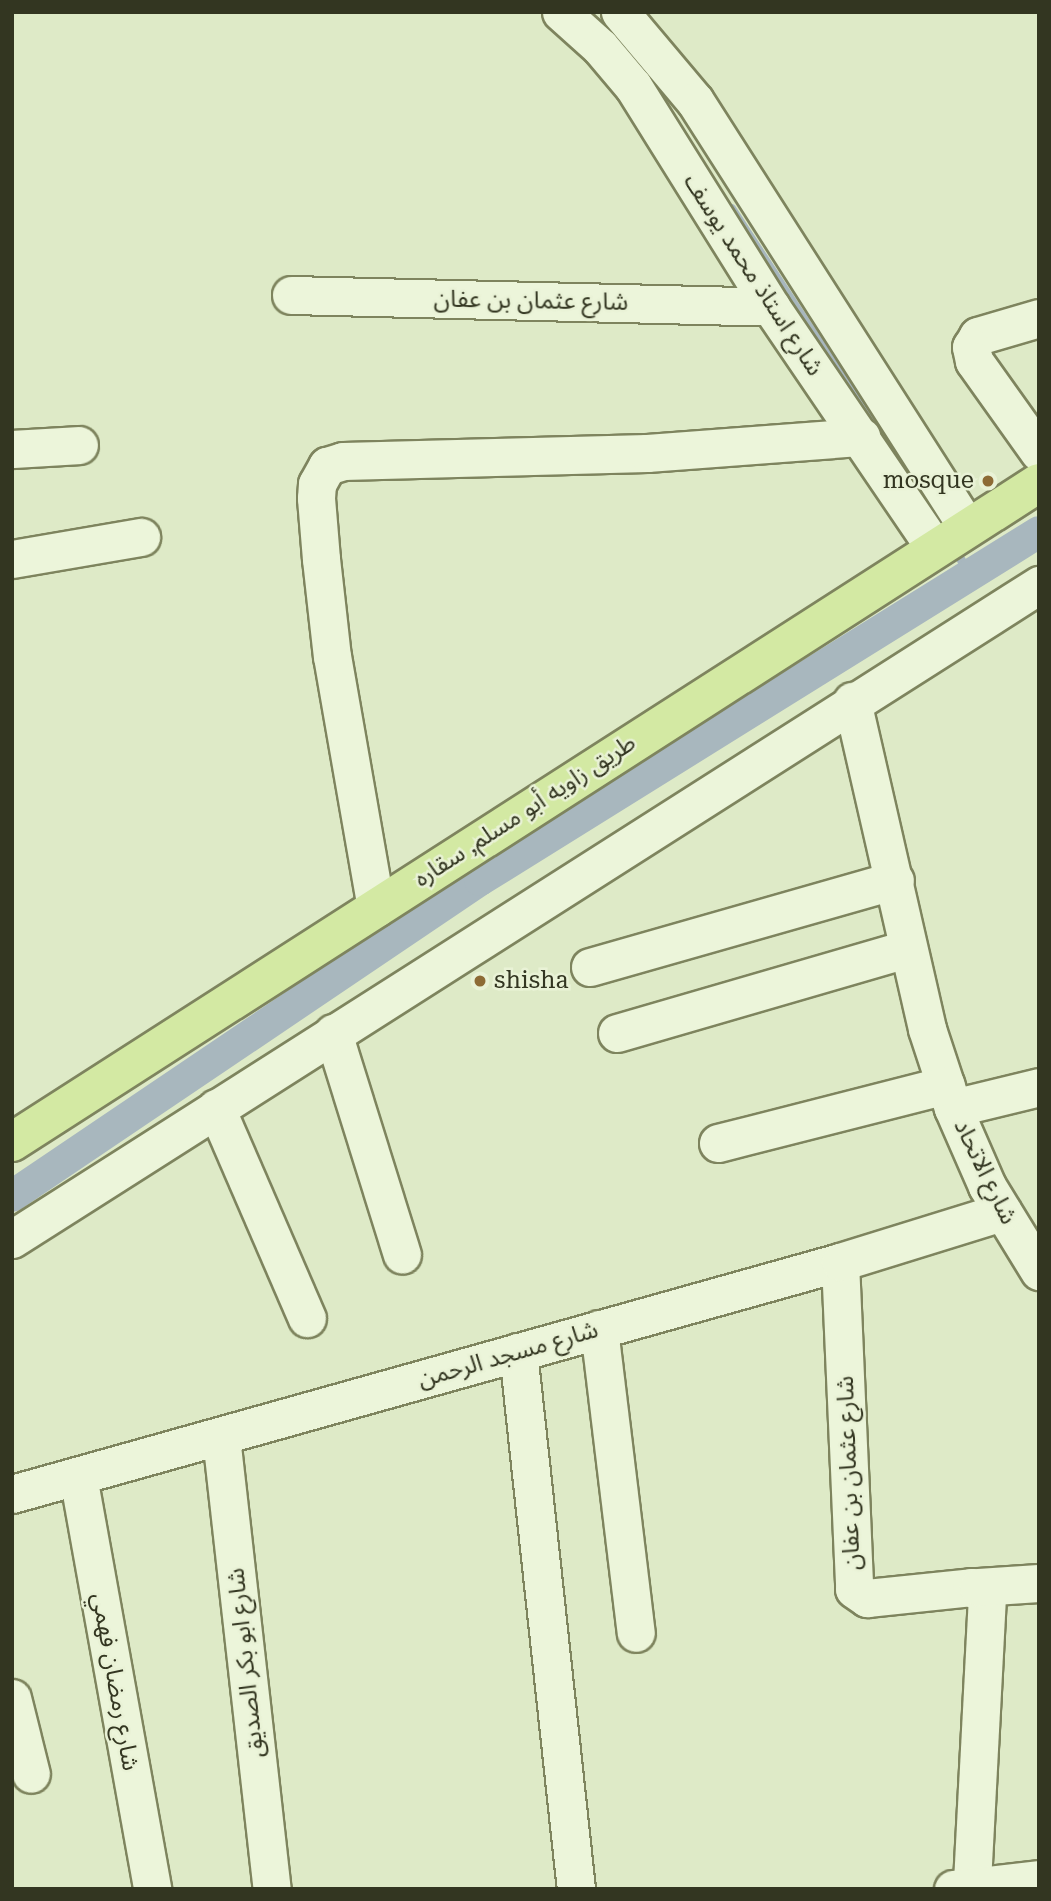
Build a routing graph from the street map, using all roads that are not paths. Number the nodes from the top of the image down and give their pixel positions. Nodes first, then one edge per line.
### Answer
1 (561, 12) edge
2 (620, 12) edge
3 (291, 295) dead end
4 (771, 307) junction
5 (1039, 318) edge
6 (861, 437) junction
7 (79, 445) dead end
8 (12, 449) edge
9 (1039, 452) edge
10 (1039, 483) edge
11 (967, 527) junction
12 (141, 537) dead end
13 (935, 548) junction
14 (12, 559) edge
15 (1037, 592) edge
16 (852, 701) junction
17 (895, 880) junction
18 (376, 908) junction
19 (907, 949) junction
20 (590, 967) dead end
21 (333, 1033) junction
22 (617, 1033) dead end
23 (1039, 1087) edge
24 (949, 1097) junction
25 (216, 1108) junction
26 (12, 1142) edge
27 (718, 1143) dead end
28 (1002, 1212) junction
29 (12, 1239) edge
30 (402, 1254) dead end
31 (840, 1262) junction
32 (1039, 1271) edge
33 (307, 1318) dead end
34 (599, 1329) junction
35 (518, 1352) junction
36 (221, 1437) junction
37 (78, 1476) junction
38 (12, 1494) edge
39 (1039, 1583) edge
40 (978, 1587) junction
41 (636, 1633) dead end
42 (12, 1698) edge
43 (31, 1774) dead end
44 (1039, 1878) edge
45 (962, 1887) edge
46 (152, 1889) edge
47 (272, 1889) edge
48 (576, 1889) edge

1 - 4 street, شارع استاذ محمد يوسف
2 - 11 street, شارع استاذ محمد يوسف
3 - 4 street, شارع عثمان بن عفان
4 - 6 street, شارع استاذ محمد يوسف
5 - 9 street
6 - 13 street, شارع استاذ محمد يوسف
6 - 18 street
7 - 8 street
10 - 11 main road, طريق زاويه أبو مسلم, سقاره
11 - 13 main road, طريق زاويه أبو مسلم, سقاره
12 - 14 street
13 - 18 main road, طريق زاويه أبو مسلم, سقاره
15 - 16 street
16 - 17 street, شارع الاتحاد
16 - 21 street
17 - 19 street, شارع الاتحاد
17 - 20 street
18 - 26 main road, طريق زاويه أبو مسلم, سقاره
19 - 22 street
19 - 24 street, شارع الاتحاد
21 - 25 street
21 - 30 street
23 - 24 street
24 - 27 street
24 - 28 street, شارع الاتحاد
25 - 29 street
25 - 33 street
28 - 31 street, شارع مسجد الرحمن
28 - 32 street, شارع الاتحاد
31 - 34 street, شارع مسجد الرحمن
31 - 40 street, شارع عثمان بن عفان
34 - 35 street, شارع مسجد الرحمن
34 - 41 street
35 - 36 street, شارع مسجد الرحمن
35 - 48 street
36 - 37 street, شارع مسجد الرحمن
36 - 47 street, شارع ابو بكر الصديق
37 - 38 street, شارع مسجد الرحمن
37 - 46 street, شارع رمضان فهمي
39 - 40 street
40 - 45 street
42 - 43 street
44 - 45 street

